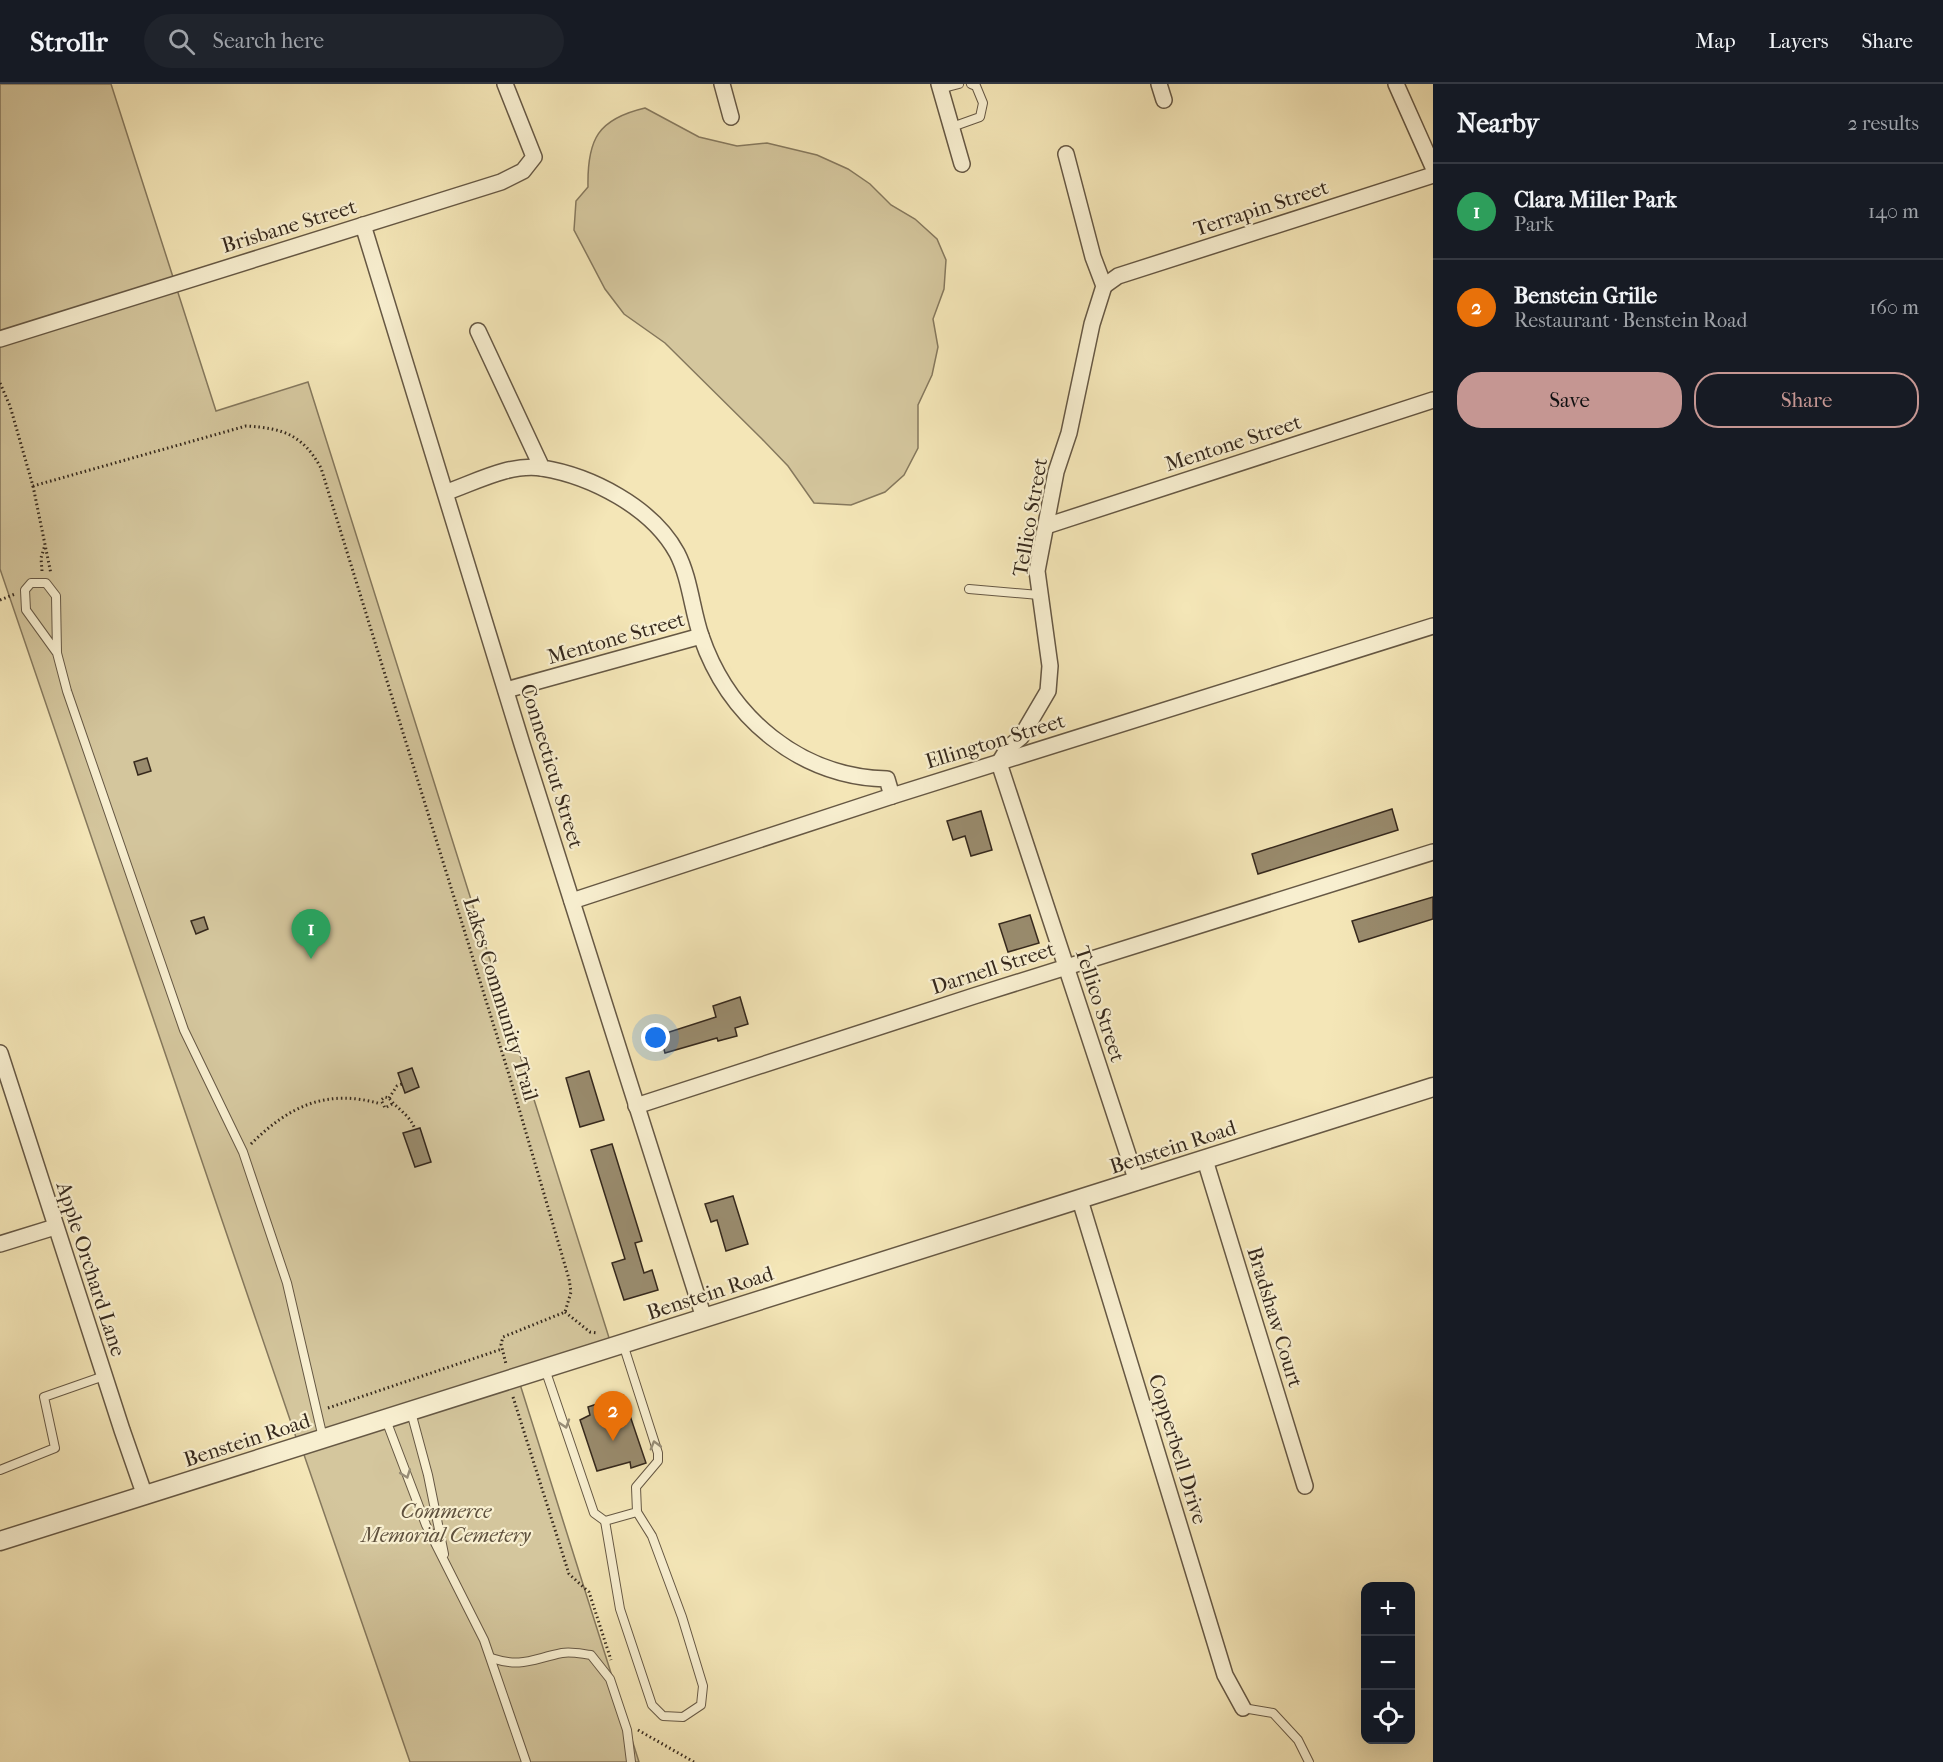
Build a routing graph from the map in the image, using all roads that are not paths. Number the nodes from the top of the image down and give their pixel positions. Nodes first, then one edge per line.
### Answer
1 (505, 84) edge
2 (722, 84) edge
3 (959, 84) edge
4 (971, 84) edge
5 (1159, 84) edge
6 (1396, 84) edge
7 (940, 86) edge
8 (1164, 100) dead end
9 (732, 117) dead end
10 (952, 127) junction
11 (1065, 154) dead end
12 (962, 164) dead end
13 (1433, 167) edge
14 (1433, 175) edge
15 (363, 225) junction
16 (1104, 286) junction
17 (478, 331) dead end
18 (0, 339) edge
19 (1433, 400) edge
20 (542, 468) junction
21 (447, 492) junction
22 (1046, 526) junction
23 (969, 589) dead end
24 (1039, 595) junction
25 (1433, 626) edge
26 (701, 636) junction
27 (57, 653) junction
28 (506, 690) junction
29 (999, 763) junction
30 (892, 796) junction
31 (1433, 852) edge
32 (572, 901) junction
33 (1065, 968) junction
34 (0, 1053) edge
35 (1433, 1088) edge
36 (636, 1106) junction
37 (1205, 1160) junction
38 (1137, 1182) junction
39 (1080, 1200) junction
40 (55, 1227) junction
41 (0, 1244) edge
42 (705, 1318) junction
43 (623, 1344) junction
44 (545, 1369) junction
45 (104, 1376) junction
46 (411, 1412) junction
47 (386, 1419) junction
48 (324, 1439) junction
49 (0, 1470) edge
50 (1305, 1486) dead end
51 (146, 1496) junction
52 (637, 1512) junction
53 (605, 1521) junction
54 (0, 1541) edge
55 (444, 1558) junction
56 (491, 1658) junction
57 (1243, 1708) joint
58 (526, 1762) edge
59 (631, 1762) edge
60 (1309, 1762) edge

1 - 15 street, Brisbane Street
2 - 9 street
3 - 7 lane
4 - 10 lane
5 - 8 street
6 - 13 street
7 - 10 street
10 - 12 street
11 - 16 street
14 - 16 street, Terrapin Street
15 - 18 street, Brisbane Street
15 - 21 street, Connecticut Street
16 - 22 street, Tellico Street
17 - 20 street
19 - 22 street, Mentone Street
20 - 21 street
20 - 26 street
21 - 28 street, Connecticut Street
22 - 24 street, Tellico Street
23 - 24 lane
24 - 29 street, Tellico Street
25 - 29 street, Ellington Street
26 - 28 street, Mentone Street
26 - 30 street
27 - 27 lane
27 - 48 lane
28 - 32 street, Connecticut Street
29 - 30 street, Ellington Street
29 - 33 street, Tellico Street
30 - 32 street, Ellington Street
31 - 33 street, Darnell Street
32 - 36 street, Connecticut Street
33 - 36 street, Darnell Street
33 - 38 street, Tellico Street
34 - 40 street, Apple Orchard Lane
35 - 37 street, Benstein Road
36 - 42 street, Connecticut Street
37 - 38 street, Benstein Road
37 - 50 street, Bradshaw Court
38 - 39 street, Benstein Road
39 - 42 street, Benstein Road
39 - 57 street, Copperbell Drive
40 - 41 street
40 - 45 street, Apple Orchard Lane
42 - 43 street, Benstein Road
43 - 44 street, Benstein Road
52 -> 43 lane
44 - 46 street, Benstein Road
44 -> 53 lane
45 - 49 lane
45 - 51 street, Apple Orchard Lane
46 - 47 street, Benstein Road
46 - 55 lane
47 - 48 street, Benstein Road
47 -> 55 lane
48 - 51 street, Benstein Road
51 - 54 street, Benstein Road
52 - 53 lane
52 - 53 lane
55 - 56 lane
56 - 58 lane
56 - 59 lane
57 - 60 lane

